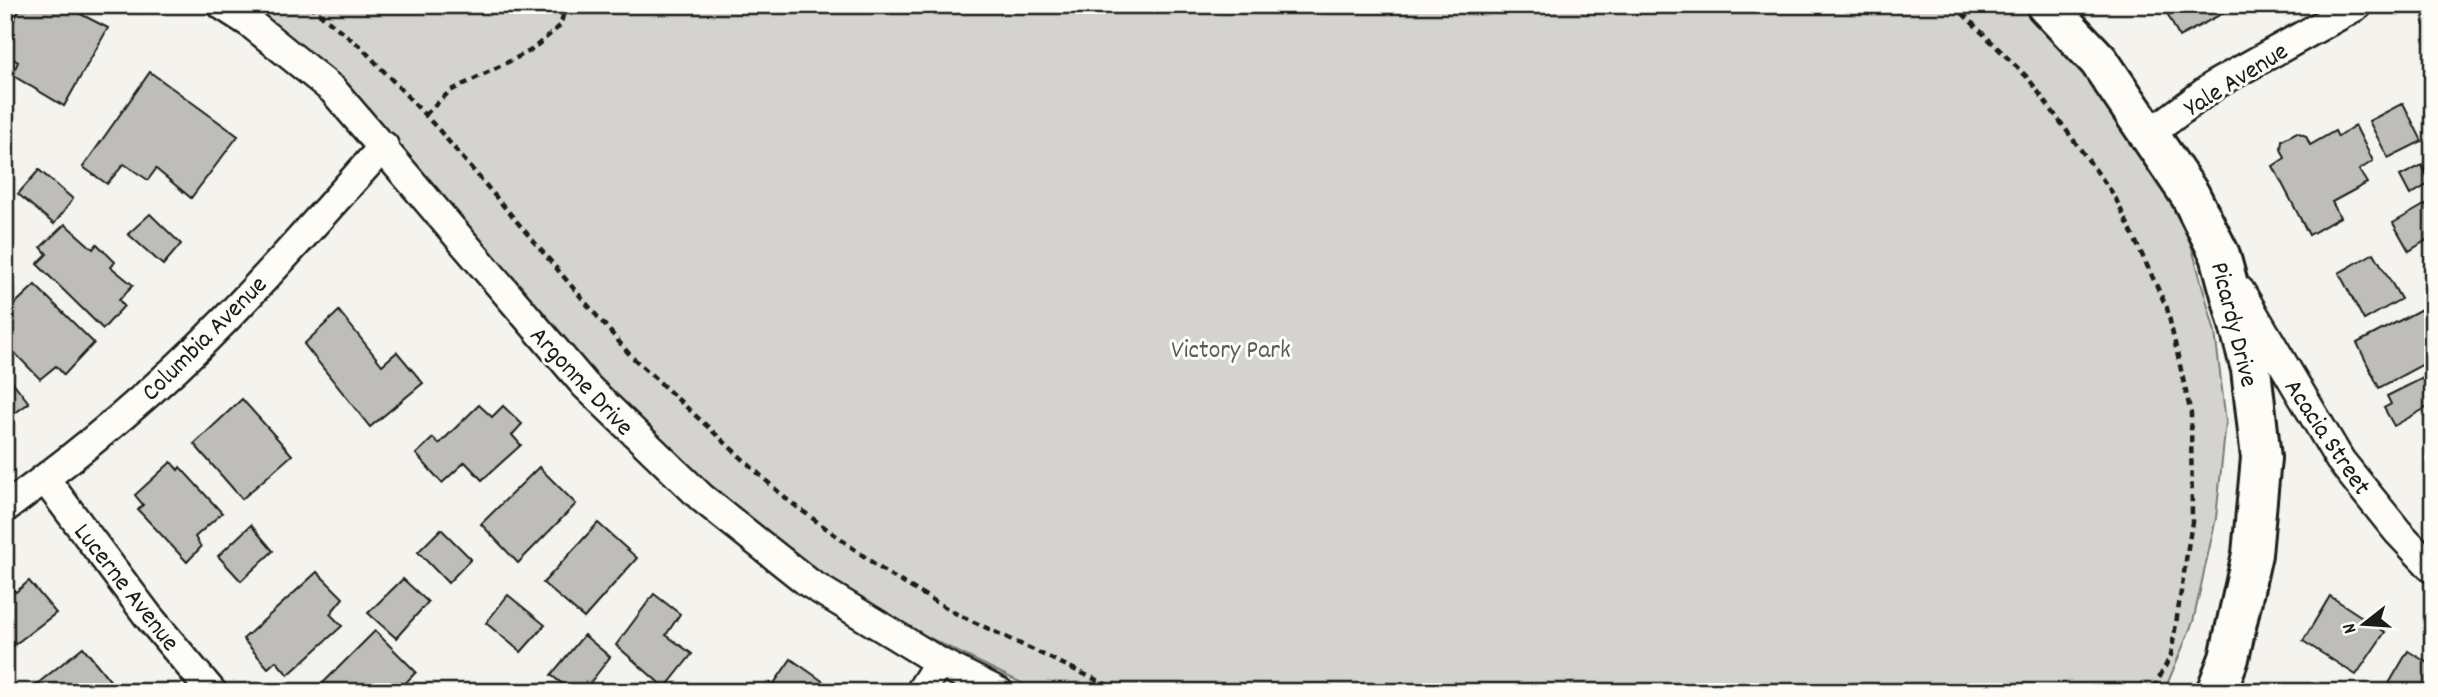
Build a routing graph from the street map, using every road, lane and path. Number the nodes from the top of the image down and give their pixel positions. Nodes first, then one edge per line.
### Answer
1 (222, 5) edge
2 (309, 5) edge
3 (566, 5) edge
4 (1954, 5) edge
5 (2046, 5) edge
6 (2358, 5) edge
7 (425, 115) junction
8 (2151, 133) junction
9 (384, 146) junction
10 (2220, 255) junction
11 (45, 480) junction
12 (5, 508) edge
13 (2433, 569) edge
14 (939, 662) junction
15 (212, 692) edge
16 (920, 692) edge
17 (999, 692) edge
18 (1122, 692) edge
19 (2152, 692) edge
20 (2216, 692) edge

1 - 9 street, Argonne Drive
2 - 7 path
3 - 7 path
4 - 19 path
5 - 8 street, Picardy Drive
6 - 8 street, Yale Avenue
7 - 18 path
8 - 10 street, Picardy Drive
9 - 11 street, Columbia Avenue
9 - 14 street, Argonne Drive
10 - 13 street, Acacia Street
10 - 20 street, Picardy Drive
11 - 12 street, Columbia Avenue
11 - 15 street, Lucerne Avenue
14 - 16 street
14 - 17 street, Argonne Drive

